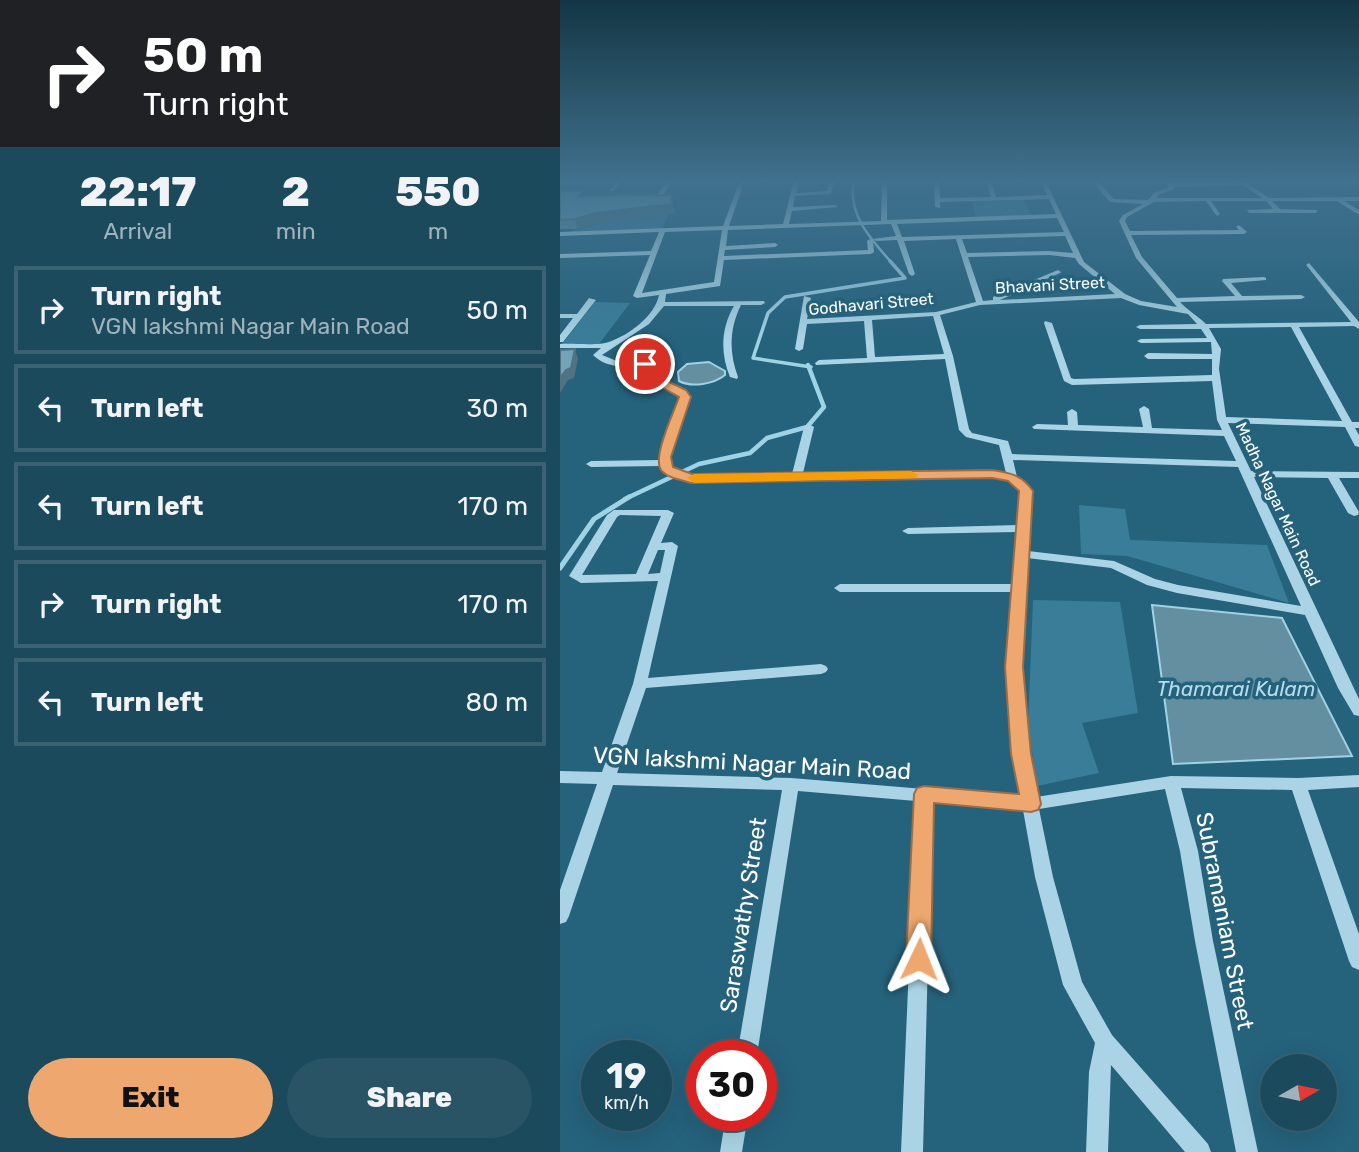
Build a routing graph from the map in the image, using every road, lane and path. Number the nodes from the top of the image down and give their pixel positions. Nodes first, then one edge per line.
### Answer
1 (1127, 233) edge
2 (627, 234) edge
3 (661, 234) edge
4 (725, 234) edge
5 (898, 234) edge
6 (1068, 234) joint
7 (562, 237) edge
8 (958, 237) junction
9 (900, 238) junction
10 (775, 245) dead end
11 (723, 248) junction
12 (653, 253) junction
13 (965, 255) junction
14 (560, 256) edge
15 (1079, 256) junction
16 (722, 258) junction
17 (1309, 265) dead end
18 (1058, 272) dead end
19 (912, 274) dead end
20 (1264, 279) dead end
21 (719, 282) joint
22 (660, 292) junction
23 (637, 296) joint
24 (1122, 296) junction
25 (1301, 297) dead end
26 (807, 298) dead end
27 (1240, 298) junction
28 (592, 300) dead end
29 (1173, 300) junction
30 (985, 302) junction
31 (739, 303) junction
32 (761, 303) dead end
33 (662, 304) junction
34 (1183, 310) junction
35 (936, 314) junction
36 (560, 316) edge
37 (579, 316) junction
38 (867, 319) junction
39 (803, 323) junction
40 (1048, 323) dead end
41 (1358, 325) edge
42 (1204, 326) junction
43 (1294, 326) junction
44 (1140, 327) dead end
45 (560, 340) edge
46 (1213, 340) junction
47 (1141, 341) dead end
48 (606, 345) junction
49 (560, 346) edge
50 (799, 349) dead end
51 (949, 356) junction
52 (1148, 356) dead end
53 (1216, 356) junction
54 (871, 360) junction
55 (819, 363) dead end
56 (734, 377) dead end
57 (1216, 378) junction
58 (1144, 409) dead end
59 (1072, 412) dead end
60 (1222, 419) junction
61 (1347, 425) junction
62 (1359, 425) edge
63 (809, 427) dead end
64 (1037, 427) dead end
65 (1073, 428) junction
66 (1148, 431) junction
67 (1228, 433) junction
68 (1359, 444) edge
69 (1008, 457) junction
70 (665, 463) junction
71 (590, 464) dead end
72 (1244, 469) junction
73 (1331, 474) junction
74 (1359, 475) edge
75 (797, 476) junction
76 (1012, 478) junction
77 (1354, 513) dead end
78 (1023, 528) junction
79 (908, 531) dead end
80 (654, 547) junction
81 (1023, 554) junction
82 (664, 577) junction
83 (640, 578) junction
84 (1020, 587) junction
85 (839, 588) dead end
86 (1310, 612) junction
87 (821, 670) dead end
88 (640, 684) junction
89 (1352, 687) edge
90 (1359, 712) edge
91 (560, 777) edge
92 (610, 778) junction
93 (1359, 780) edge
94 (1171, 782) junction
95 (791, 784) junction
96 (1298, 784) junction
97 (924, 794) junction
98 (1031, 804) junction
99 (560, 916) edge
100 (1359, 961) edge
101 (749, 1040) edge
102 (1105, 1042) junction
103 (734, 1131) edge
104 (731, 1152) edge
105 (912, 1152) edge
106 (1097, 1152) edge
107 (1200, 1152) edge
108 (1247, 1152) edge

1 - 29 street
2 - 7 street
3 - 12 street
4 - 11 street
5 - 9 street
6 - 8 street
6 - 15 street, Madha Nagar Main Road
8 - 9 street
8 - 13 street
9 - 16 street
9 - 19 street
10 - 11 street
11 - 16 street
12 - 14 street
12 - 23 street
13 - 15 street
13 - 30 street
15 - 24 street, Madha Nagar Main Road
16 - 21 street
17 - 41 street
18 - 30 street
20 - 27 street
21 - 22 street
22 - 23 street
22 - 33 street
24 - 30 street, Bhavani Street
24 - 34 street, Madha Nagar Main Road
25 - 27 street
26 - 39 street
27 - 29 street
28 - 37 street
29 - 34 street
30 - 35 street, Godhavari Street
31 - 32 street
31 - 33 street
31 - 56 street
33 - 48 street
34 - 42 street, Madha Nagar Main Road
35 - 38 street, Godhavari Street
35 - 51 street
36 - 37 street
37 - 45 street
38 - 39 street, Godhavari Street
38 - 54 street
39 - 50 street, Godhavari Street
40 - 57 street
41 - 43 street
42 - 43 street
42 - 44 street
42 - 46 street, Madha Nagar Main Road
43 - 61 street
46 - 47 street
46 - 53 street, Madha Nagar Main Road
48 - 49 street
48 - 70 street
51 - 54 street
51 - 69 street
52 - 53 street
53 - 57 street, Madha Nagar Main Road
54 - 55 street
57 - 60 street, Madha Nagar Main Road
58 - 66 street
59 - 65 street
60 - 61 street
60 - 67 street, Madha Nagar Main Road
61 - 62 street
61 - 68 street
63 - 75 street
64 - 65 street
65 - 66 street
66 - 67 street
67 - 72 street, Madha Nagar Main Road
69 - 72 street
69 - 76 street
70 - 71 street
70 - 75 street
72 - 73 street
72 - 86 street, Madha Nagar Main Road
73 - 74 street
73 - 77 street
75 - 76 street
76 - 78 street
78 - 79 street
78 - 81 street
80 - 82 street
80 - 83 street
80 - 83 street
81 - 84 street
81 - 86 street
82 - 83 street
82 - 88 street
84 - 85 street
84 - 98 street
86 - 89 street, Madha Nagar Main Road
87 - 88 street
88 - 92 street
89 - 90 street, Madha Nagar Main Road
91 - 92 street, VGN lakshmi Nagar Main Road
92 - 95 street, VGN lakshmi Nagar Main Road
92 - 99 street
93 - 96 street, VGN lakshmi Nagar Main Road
94 - 96 street, VGN lakshmi Nagar Main Road
94 - 98 street, VGN lakshmi Nagar Main Road
94 - 108 street, Subramaniam Street
95 - 97 street, VGN lakshmi Nagar Main Road
95 - 101 street, Saraswathy Street
96 - 100 street
97 - 98 street, VGN lakshmi Nagar Main Road
97 - 105 street
98 - 102 street
102 - 106 street
102 - 107 street
103 - 104 street

